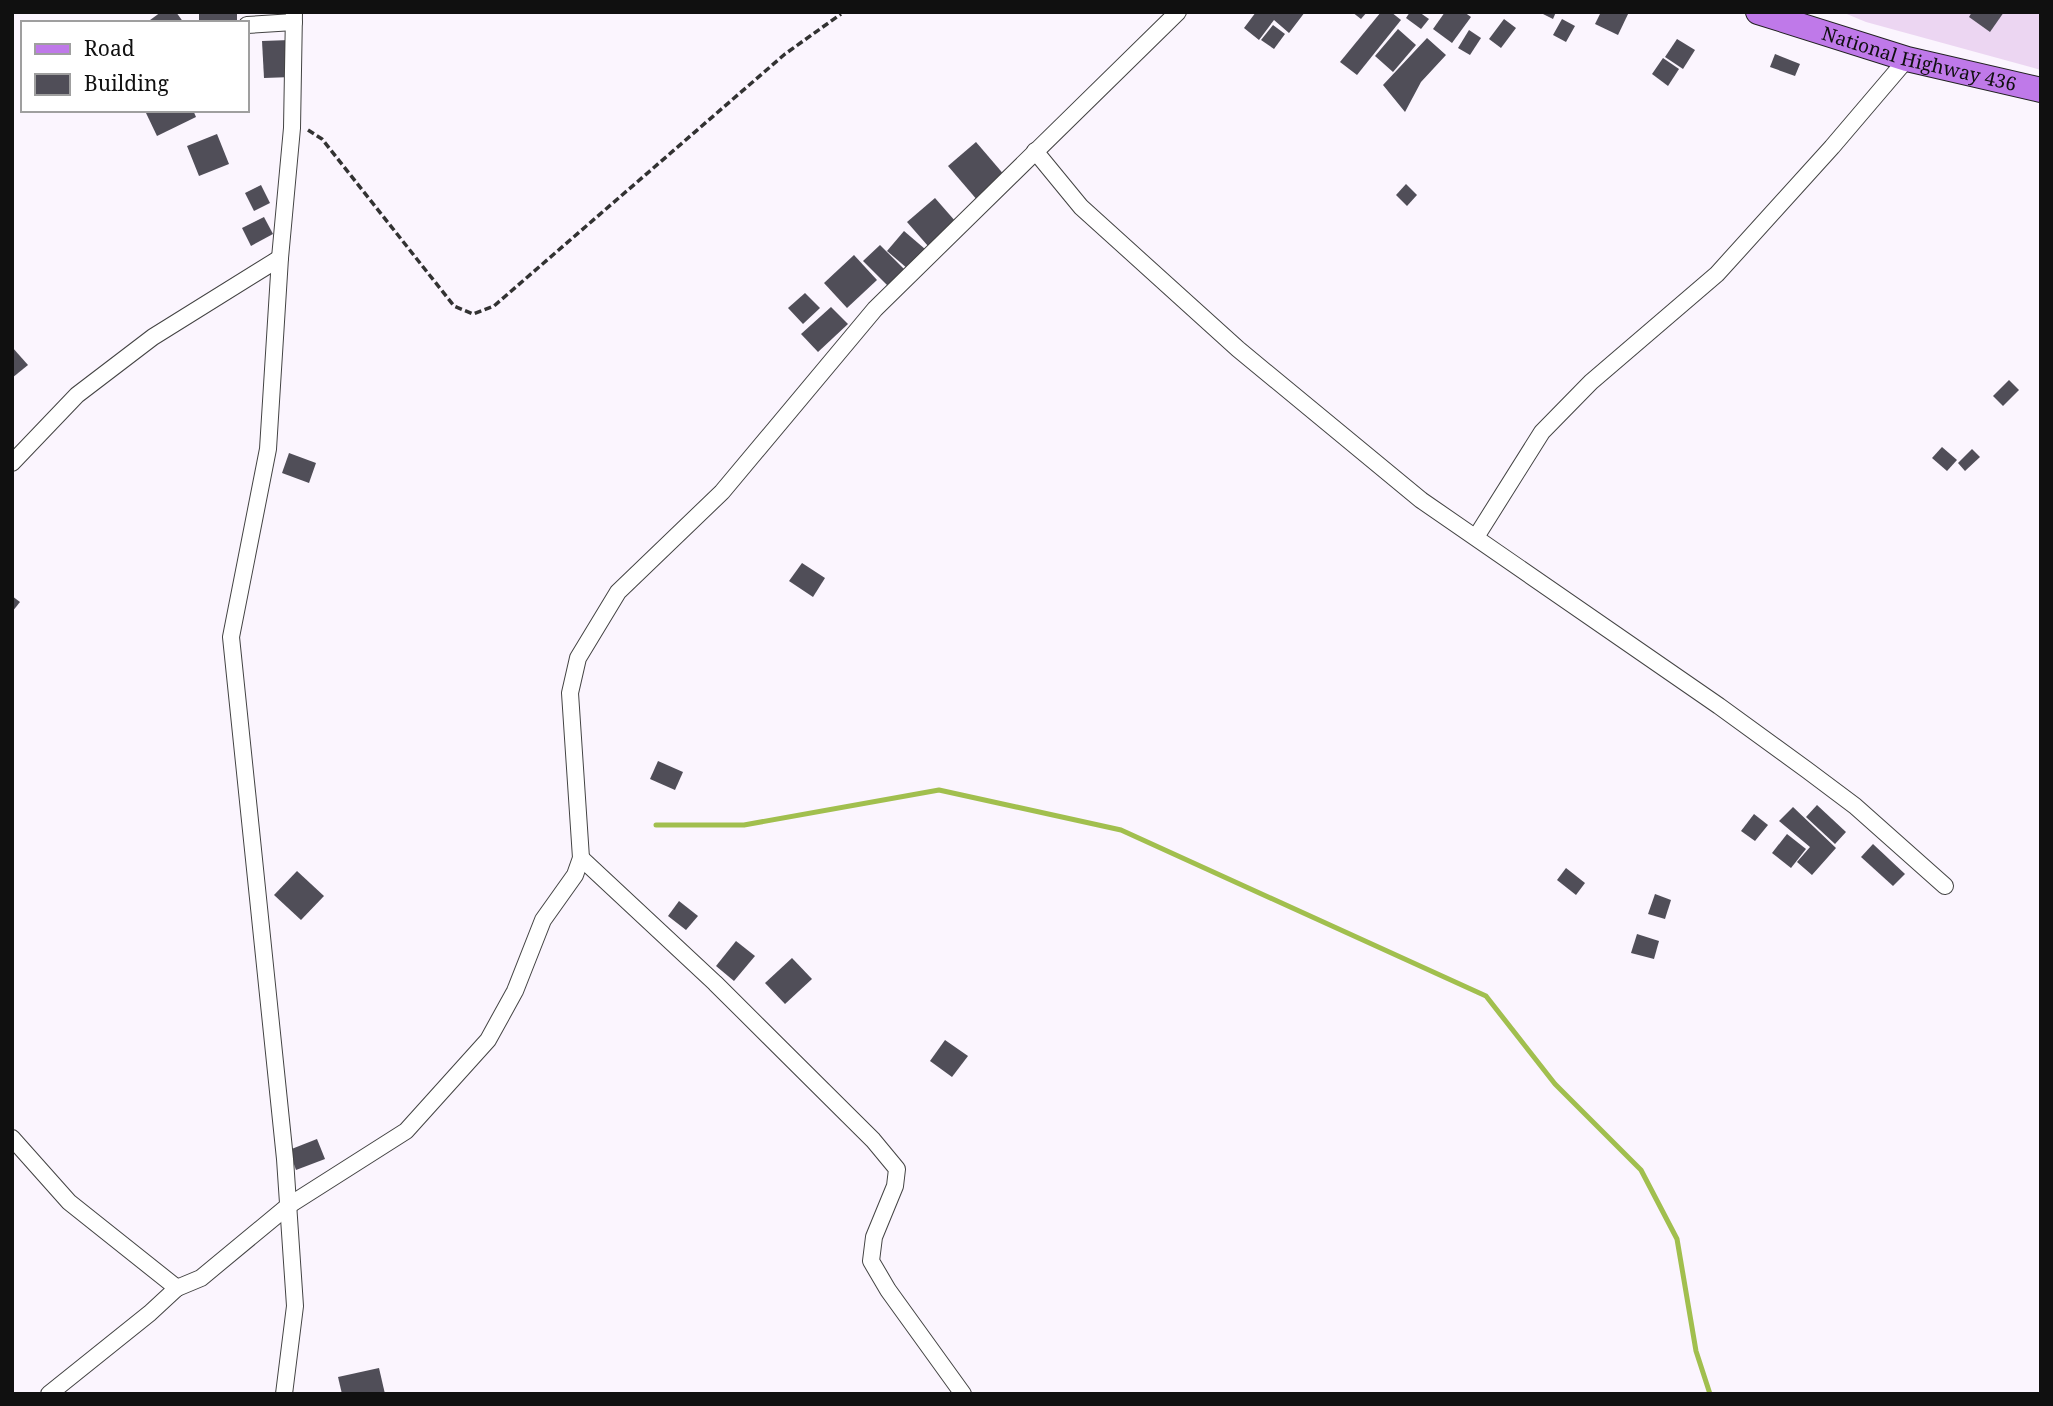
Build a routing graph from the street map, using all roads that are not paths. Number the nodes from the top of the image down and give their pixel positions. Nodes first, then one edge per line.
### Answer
1 (1178, 12) edge
2 (1758, 12) edge
3 (294, 17) edge
4 (248, 25) edge
5 (1907, 59) junction
6 (2041, 90) edge
7 (1035, 151) junction
8 (280, 258) junction
9 (12, 463) edge
10 (1476, 537) junction
11 (581, 858) junction
12 (1945, 887) dead end
13 (12, 1138) edge
14 (289, 1206) junction
15 (177, 1288) junction
16 (49, 1394) edge
17 (284, 1394) edge
18 (963, 1394) edge

1 - 7 street
2 - 5 main road, National Highway 436
3 - 4 street
3 - 8 street
5 - 6 main road, National Highway 436
5 - 10 street
7 - 10 street
7 - 11 street
8 - 9 street
8 - 14 street
10 - 12 street
11 - 14 street
11 - 18 street
13 - 15 street
14 - 15 street
14 - 17 street
15 - 16 street

